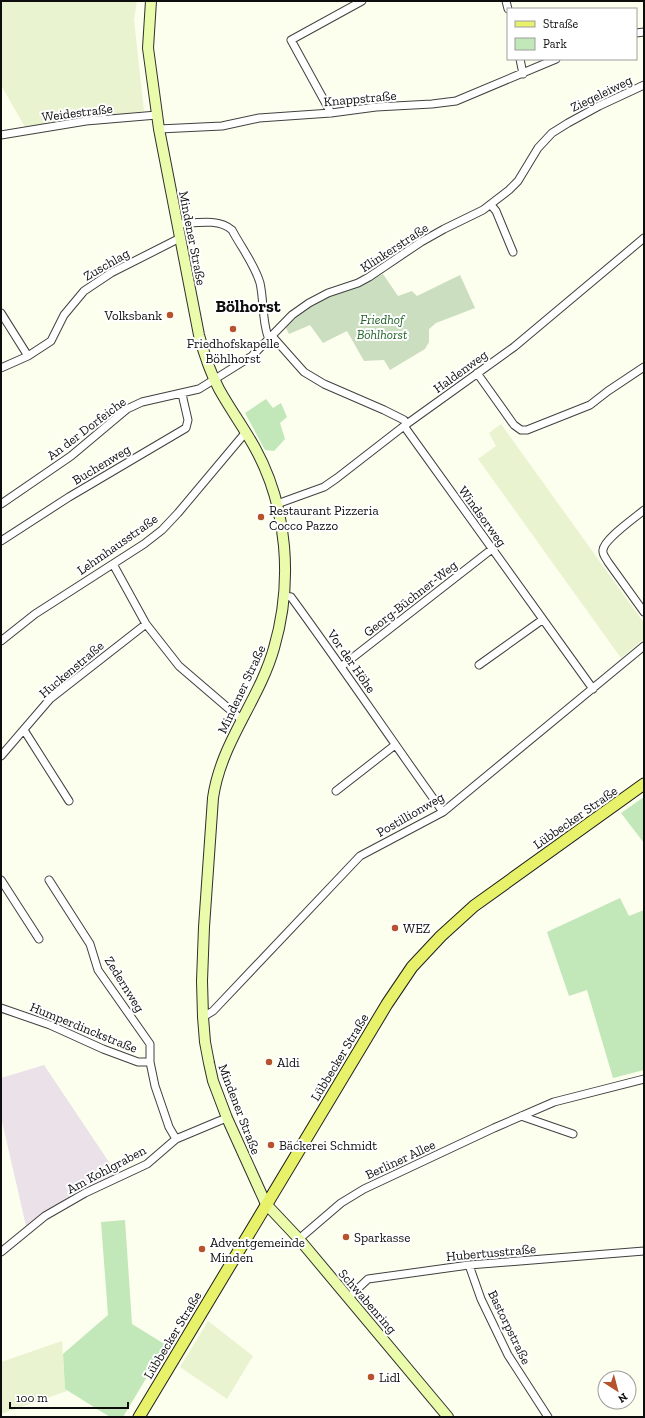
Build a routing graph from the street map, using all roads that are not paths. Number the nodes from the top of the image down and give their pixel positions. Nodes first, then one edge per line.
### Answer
1 (362, 1) edge
2 (153, 2) edge
3 (520, 60) edge
4 (554, 60) edge
5 (523, 74) junction
6 (644, 85) edge
7 (331, 113) junction
8 (157, 115) junction
9 (568, 123) joint
10 (159, 129) junction
11 (1, 135) edge
12 (491, 205) junction
13 (178, 224) junction
14 (180, 238) junction
15 (644, 238) edge
16 (513, 252) dead end
17 (1, 313) edge
18 (270, 337) junction
19 (28, 356) junction
20 (644, 367) edge
21 (1, 368) edge
22 (477, 373) junction
23 (215, 380) junction
24 (182, 394) junction
25 (406, 425) junction
26 (246, 432) junction
27 (1, 504) edge
28 (277, 504) junction
29 (644, 510) edge
30 (1, 540) edge
31 (492, 549) junction
32 (113, 564) junction
33 (285, 596) junction
34 (644, 612) edge
35 (542, 620) junction
36 (146, 624) junction
37 (1, 641) edge
38 (644, 646) edge
39 (479, 665) dead end
40 (342, 666) junction
41 (593, 689) junction
42 (242, 720) junction
43 (24, 730) junction
44 (395, 745) junction
45 (1, 756) edge
46 (644, 784) edge
47 (336, 791) dead end
48 (69, 801) dead end
49 (443, 812) junction
50 (1, 880) edge
51 (49, 880) dead end
52 (39, 939) dead end
53 (1, 1008) edge
54 (203, 1017) junction
55 (150, 1062) junction
56 (644, 1079) edge
57 (521, 1116) junction
58 (227, 1118) junction
59 (573, 1134) dead end
60 (176, 1139) junction
61 (266, 1204) junction
62 (299, 1239) junction
63 (644, 1251) edge
64 (1, 1252) edge
65 (469, 1266) junction
66 (348, 1298) junction
67 (139, 1417) edge
68 (448, 1417) edge
69 (548, 1417) edge

1 - 7 street
2 - 8 street, Mindener Straße
3 - 5 street
4 - 5 street, Knappstraße
5 - 7 street, Knappstraße
6 - 9 street, Ziegeleiweg
7 - 10 street, Knappstraße
8 - 10 street, Mindener Straße
8 - 11 street, Weidestraße
9 - 12 street, Klinkerstraße
10 - 13 street, Mindener Straße
12 - 16 street
12 - 18 street, Klinkerstraße
13 - 14 street, Mindener Straße
13 - 18 street
14 - 19 street, Zuschlag
14 - 23 street, Mindener Straße
15 - 22 street, Haldenweg
17 - 19 street
18 - 23 street, Klinkerstraße
18 - 25 street, Windsorweg
19 - 21 street, Zuschlag
20 - 22 street
22 - 25 street, Haldenweg
23 - 24 street, An der Dorfeiche
23 - 26 street, Mindener Straße
24 - 27 street, An der Dorfeiche
24 - 30 street, Buchenweg
25 - 28 street, Haldenweg
25 - 31 street, Windsorweg
26 - 28 street, Mindener Straße
26 - 32 street, Lehmhausstraße
28 - 33 street, Mindener Straße
29 - 34 street
31 - 35 street, Windsorweg
31 - 40 street, Georg-Büchner-Weg
32 - 36 street
32 - 37 street, Lehmhausstraße
33 - 40 street, Vor der Höhe
33 - 42 street, Mindener Straße
35 - 39 street
35 - 41 street, Windsorweg
36 - 42 street
36 - 43 street, Huckenstraße
38 - 41 street, Postillionweg
40 - 44 street, Vor der Höhe
41 - 49 street, Postillionweg
42 - 54 street, Mindener Straße
43 - 45 street, Huckenstraße
43 - 48 street
44 - 47 street
44 - 49 street, Vor der Höhe
46 - 61 main road, Lübbecker Straße
49 - 54 street, Postillionweg
50 - 52 street
51 - 55 street, Zedernweg
53 - 55 street, Humperdinckstraße
54 - 58 street, Mindener Straße
55 - 60 street, Humperdinckstraße
56 - 57 street, Berliner Allee
57 - 59 street
57 - 62 street, Berliner Allee
58 - 60 street, Am Kohlgraben
58 - 61 street, Mindener Straße
60 - 64 street, Am Kohlgraben
61 - 62 street, Schwabenring
61 - 67 main road, Lübbecker Straße
62 - 66 street, Schwabenring
63 - 65 street, Hubertusstraße
65 - 66 street, Hubertusstraße
65 - 69 street, Bastorpstraße
66 - 68 street, Schwabenring

